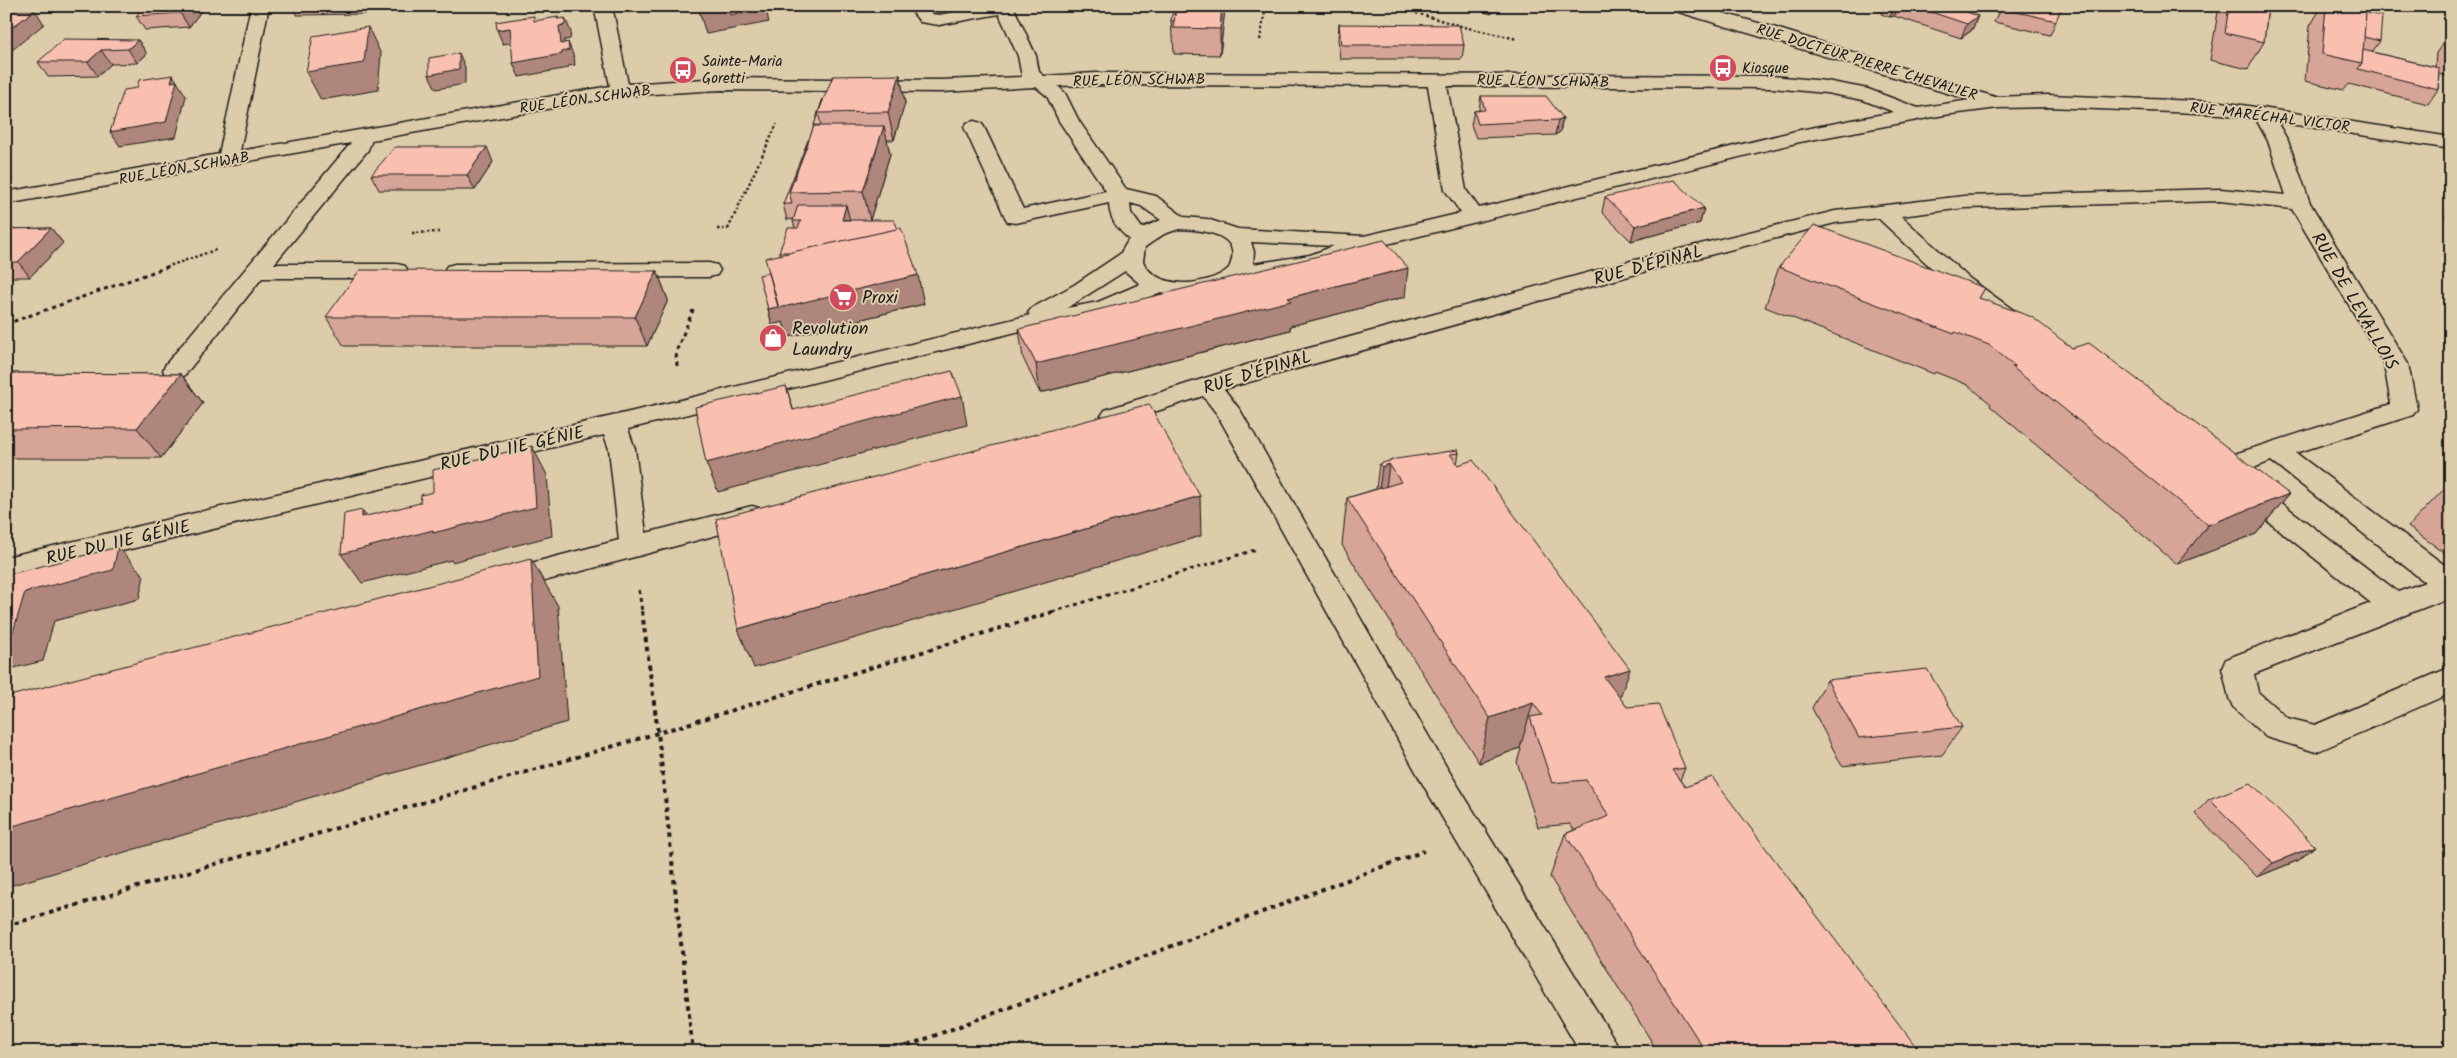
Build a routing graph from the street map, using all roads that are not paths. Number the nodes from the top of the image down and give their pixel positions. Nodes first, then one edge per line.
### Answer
1 (260, 6) edge
2 (603, 6) edge
3 (917, 6) edge
4 (1678, 6) edge
5 (1005, 7) edge
6 (1436, 80) junction
7 (1042, 82) junction
8 (620, 90) junction
9 (1998, 102) junction
10 (2262, 113) junction
11 (1915, 114) junction
12 (974, 127) dead end
13 (362, 136) junction
14 (2451, 142) edge
15 (228, 160) junction
16 (1118, 194) junction
17 (6, 198) edge
18 (2299, 203) junction
19 (1884, 212) junction
20 (1474, 216) junction
21 (1179, 223) junction
22 (1233, 235) junction
23 (1140, 238) junction
24 (1371, 241) junction
25 (1130, 258) junction
26 (709, 270) dead end
27 (256, 271) junction
28 (1236, 273) junction
29 (1158, 285) junction
30 (1016, 325) junction
31 (2034, 335) edge
32 (175, 370) dead end
33 (1208, 386) junction
34 (1094, 423) edge
35 (613, 424) junction
36 (2275, 450) junction
37 (2194, 451) edge
38 (2218, 469) junction
39 (771, 511) edge
40 (634, 547) junction
41 (6, 568) edge
42 (2450, 585) edge
43 (479, 587) edge
44 (2394, 605) junction
45 (2451, 679) edge
46 (1601, 1052) edge

1 - 15 street
2 - 8 street
3 - 5 street
4 - 9 street, RUE DOCTEUR PIERRE CHEVALIER
5 - 7 street
6 - 7 street, RUE LÉON SCHWAB
6 - 11 street, RUE LÉON SCHWAB
6 - 20 street
7 - 8 street, RUE LÉON SCHWAB
7 - 16 street
8 - 13 street, RUE LÉON SCHWAB
9 - 10 street, RUE MARÉCHAL VICTOR
9 - 11 street
10 - 14 street, RUE MARÉCHAL VICTOR
10 - 18 street
11 - 20 street
12 - 16 street
13 - 15 street, RUE LÉON SCHWAB
13 - 27 street
15 - 17 street, RUE LÉON SCHWAB
16 - 21 street
16 - 23 street
18 - 19 street
18 - 36 street, RUE DE LEVALLOIS
19 - 31 street
19 - 33 street, RUE D'ÉPINAL
20 - 24 street
21 - 22 street
21 - 23 street
22 - 24 street
22 - 28 street
23 - 25 street
24 - 28 street
25 - 29 street
25 - 30 street, RUE DU 11E GÉNIE
26 - 27 street
27 - 32 street
28 - 29 street
29 - 30 street, RUE DU 11E GÉNIE
30 - 35 street, RUE DU 11E GÉNIE
33 - 34 street, RUE D'ÉPINAL
33 - 46 street
35 - 40 street
35 - 41 street, RUE DU 11E GÉNIE
36 - 38 street, RUE DE LEVALLOIS
36 - 42 street
37 - 38 street
38 - 44 street
39 - 40 street
40 - 43 street
42 - 44 street
44 - 45 street

